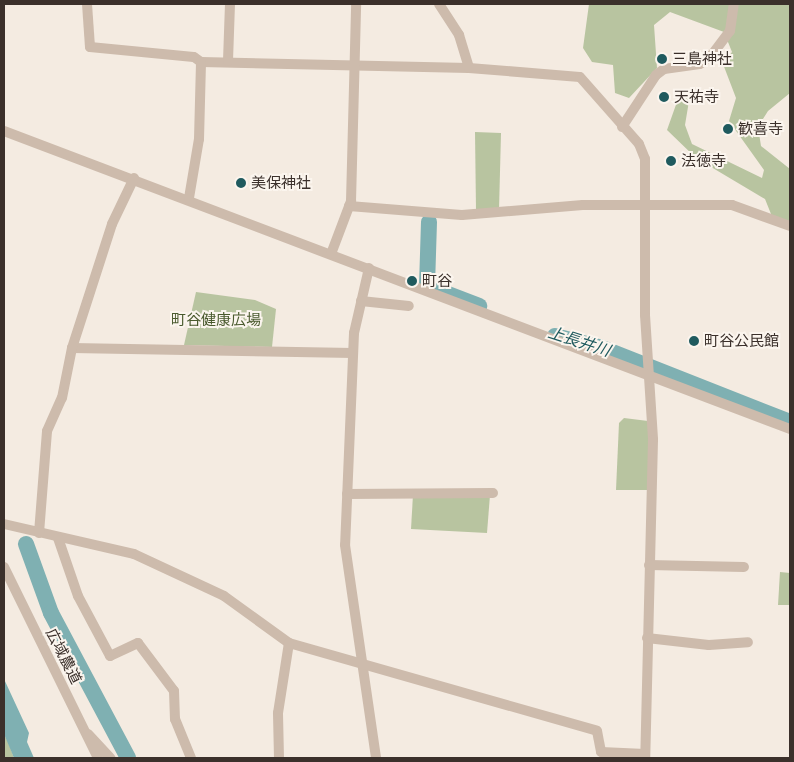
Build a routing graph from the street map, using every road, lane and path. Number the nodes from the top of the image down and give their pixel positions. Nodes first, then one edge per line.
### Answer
1 (87, 4) edge
2 (230, 4) edge
3 (356, 4) edge
4 (439, 4) edge
5 (734, 4) edge
6 (228, 61) junction
7 (201, 62) junction
8 (354, 66) junction
9 (469, 68) junction
10 (622, 127) junction
11 (4, 131) edge
12 (134, 178) junction
13 (188, 198) junction
14 (349, 206) junction
15 (644, 206) junction
16 (790, 226) edge
17 (331, 254) junction
18 (368, 268) junction
19 (361, 301) junction
20 (409, 306) dead end
21 (72, 348) junction
22 (353, 353) junction
23 (649, 377) junction
24 (790, 429) edge
25 (493, 493) dead end
26 (347, 494) junction
27 (4, 524) edge
28 (39, 534) junction
29 (58, 538) junction
30 (649, 565) junction
31 (744, 567) dead end
32 (4, 568) edge
33 (647, 638) junction
34 (748, 642) dead end
35 (289, 643) junction
36 (362, 665) junction
37 (86, 731) junction
38 (645, 756) edge
39 (98, 758) edge
40 (110, 758) edge
41 (191, 758) edge
42 (279, 758) edge
43 (376, 758) edge

1 - 7 street
2 - 6 street
3 - 8 street
4 - 9 street
5 - 10 street
6 - 7 street
6 - 8 street
7 - 13 street
8 - 9 street
8 - 14 street
9 - 10 street
10 - 15 street
11 - 12 street
12 - 13 street
12 - 21 street
13 - 17 street
14 - 15 street
14 - 17 street
15 - 16 street
15 - 23 street
17 - 18 street
18 - 19 street
18 - 23 street
19 - 20 street
19 - 22 street
21 - 22 street
21 - 28 street
22 - 26 street
23 - 24 street
23 - 30 street
25 - 26 street
26 - 36 street
27 - 28 street
28 - 29 street
29 - 35 street
29 - 41 street
30 - 31 street
30 - 33 street
32 - 37 street, 広域農道
33 - 34 street
33 - 38 street
35 - 36 street
35 - 42 street
36 - 38 street
36 - 43 street
37 - 39 street, 広域農道
37 - 40 street

